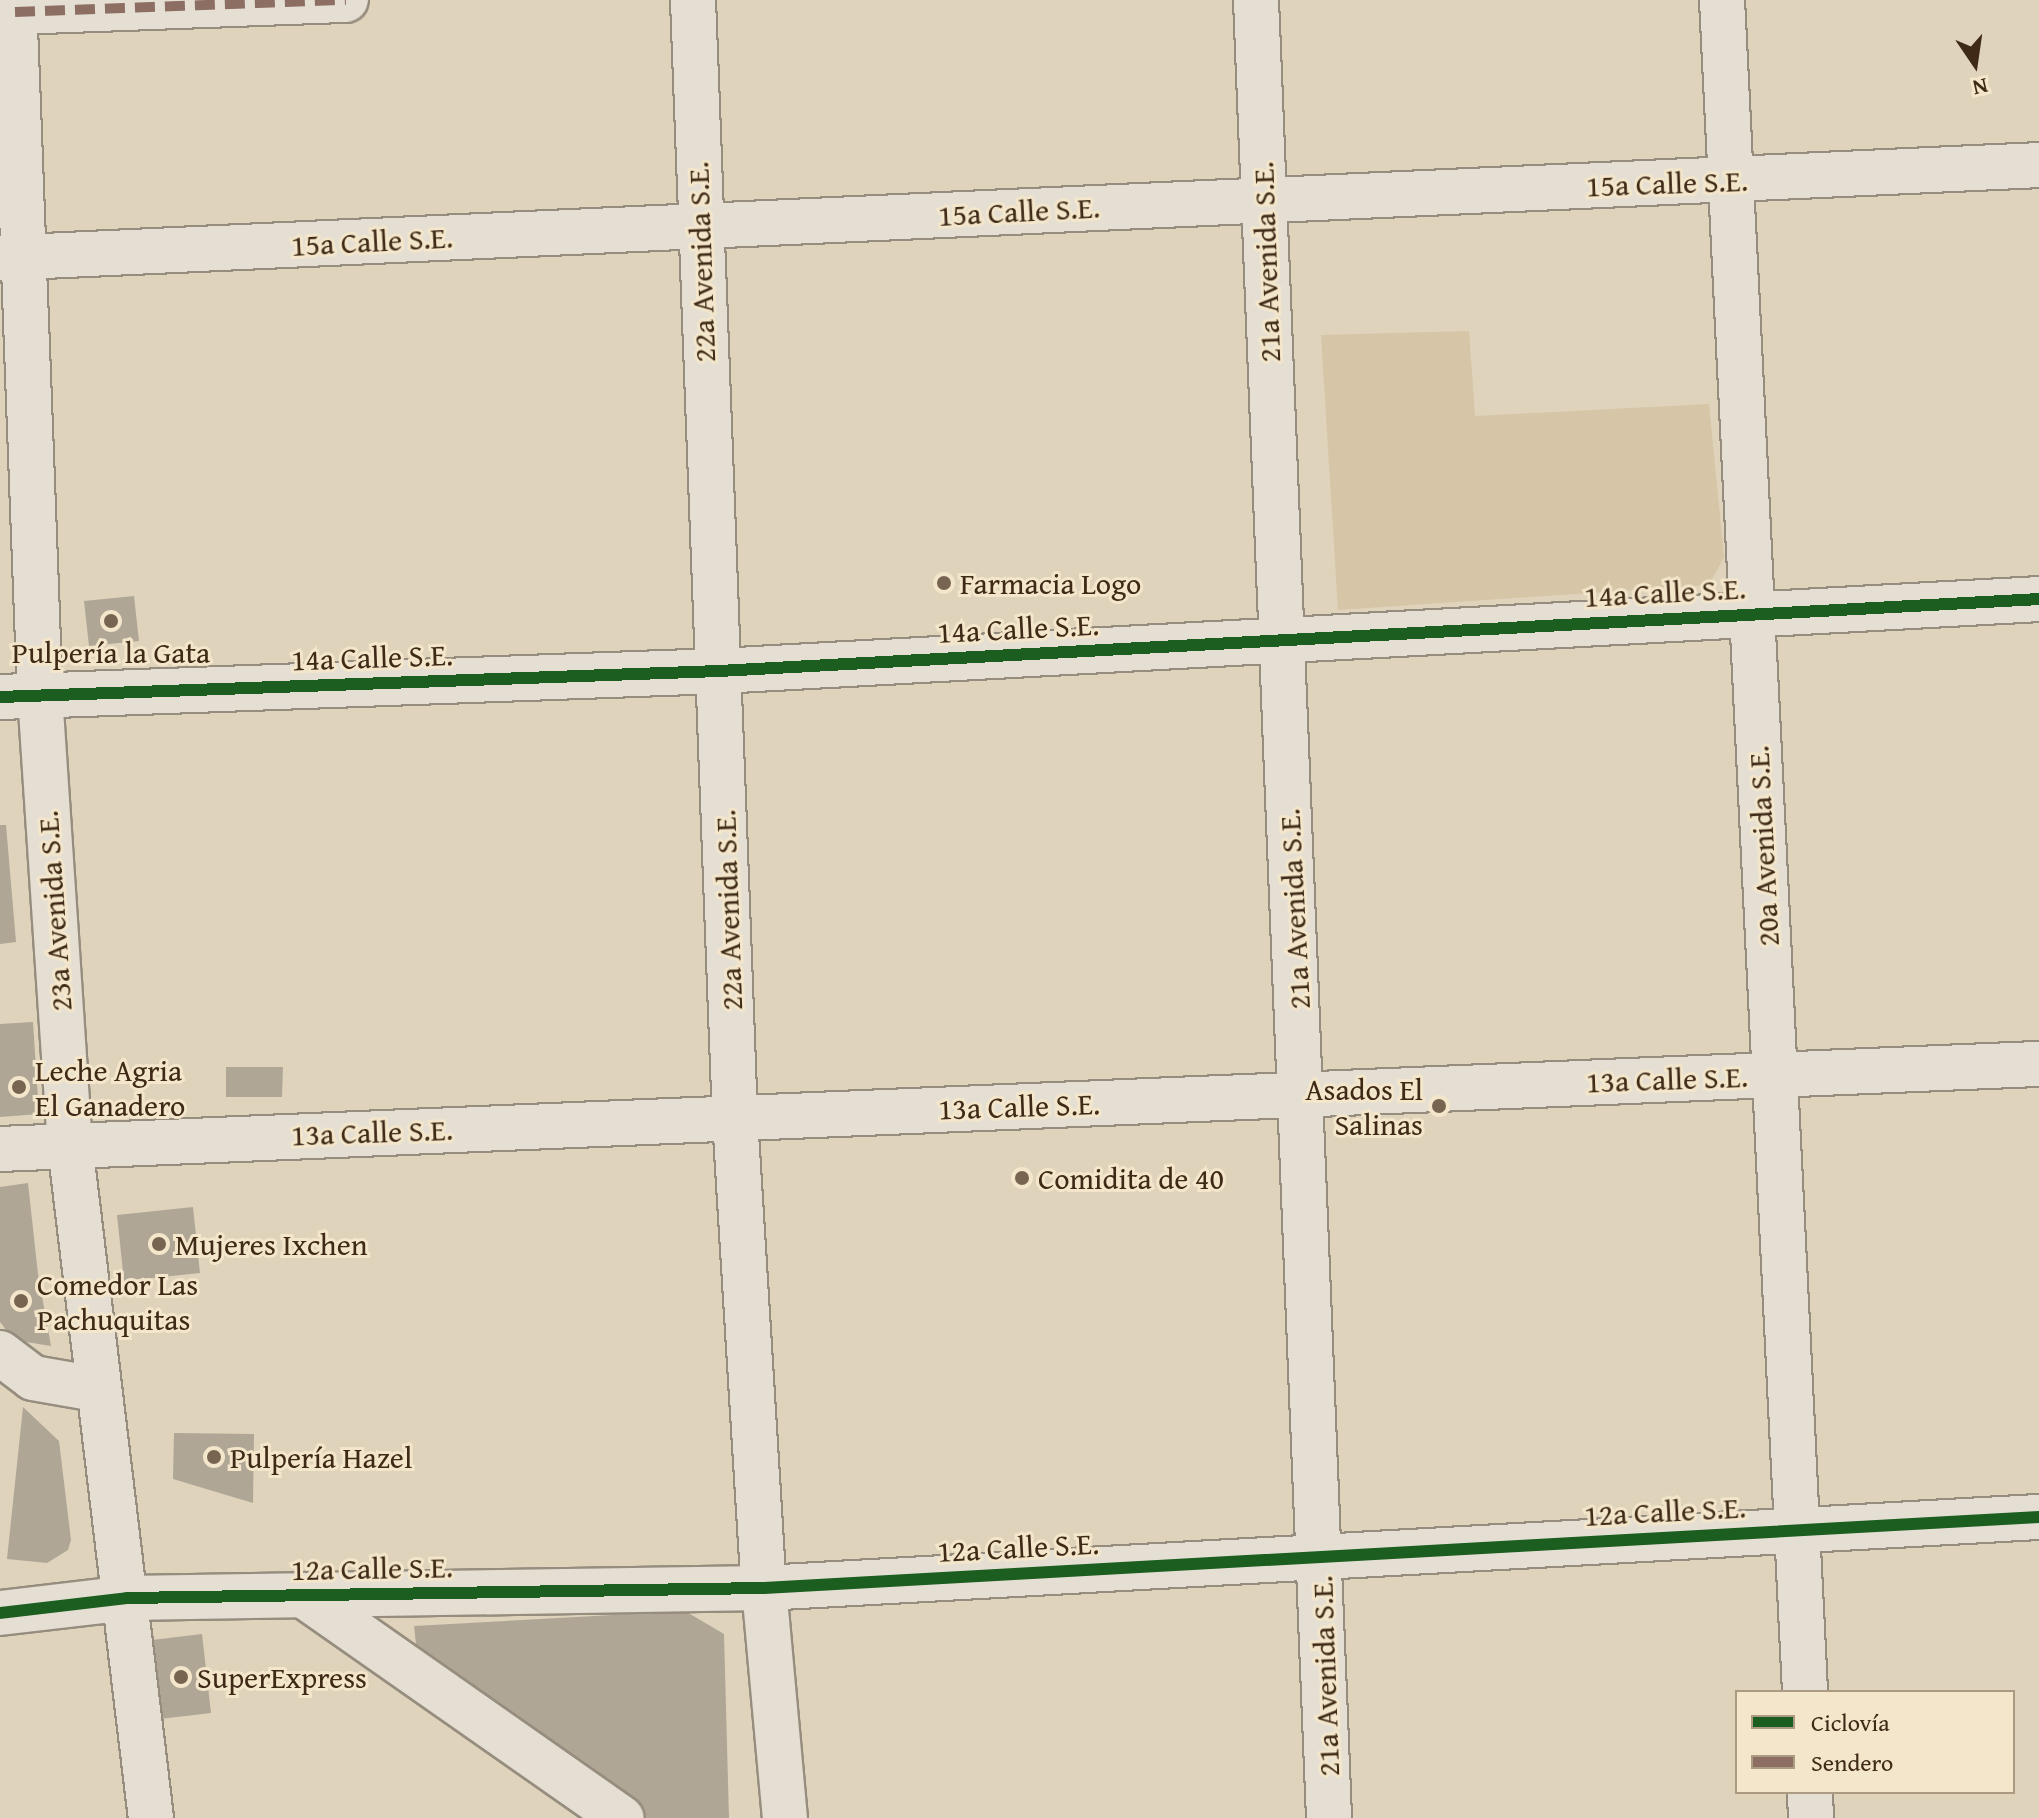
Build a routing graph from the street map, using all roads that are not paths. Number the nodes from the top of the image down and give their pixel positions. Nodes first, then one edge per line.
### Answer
1 (346, 0) edge
2 (693, 0) edge
3 (1256, 0) edge
4 (1722, 0) edge
5 (15, 6) edge
6 (2039, 165) edge
7 (1729, 181) junction
8 (1263, 199) junction
9 (698, 227) junction
10 (12, 258) edge
11 (2039, 599) edge
12 (1751, 614) junction
13 (1282, 639) junction
14 (719, 671) junction
15 (20, 696) edge
16 (2039, 1064) edge
17 (1774, 1075) junction
18 (1303, 1094) junction
19 (735, 1118) junction
20 (70, 1145) junction
21 (0, 1149) edge
22 (0, 1353) edge
23 (96, 1389) junction
24 (2039, 1517) edge
25 (1798, 1530) junction
26 (1321, 1557) junction
27 (764, 1588) junction
28 (303, 1595) junction
29 (127, 1598) junction
30 (0, 1613) edge
31 (1805, 1690) edge
32 (1810, 1794) edge
33 (151, 1818) edge
34 (622, 1818) edge
35 (785, 1818) edge
36 (1329, 1818) edge
37 (1811, 1818) edge

1 - 5 street
2 - 9 street, 22a Avenida S.E.
3 - 8 street, 21a Avenida S.E.
4 - 7 street, 20a Avenida S.E.
5 - 10 street, 23a Avenida S.E.
6 - 7 street, 15a Calle S.E.
7 - 8 street, 15a Calle S.E.
7 - 12 street, 20a Avenida S.E.
8 - 9 street, 15a Calle S.E.
8 - 13 street, 21a Avenida S.E.
9 - 10 street, 15a Calle S.E.
9 - 14 street, 22a Avenida S.E.
10 - 15 street, 23a Avenida S.E.
11 - 12 street, 14a Calle S.E.
12 - 13 street, 14a Calle S.E.
12 - 17 street, 20a Avenida S.E.
13 - 14 street, 14a Calle S.E.
13 - 18 street, 21a Avenida S.E.
14 - 15 street, 14a Calle S.E.
14 - 19 street, 22a Avenida S.E.
15 - 20 street, 23a Avenida S.E.
16 - 17 street, 13a Calle S.E.
17 - 18 street, 13a Calle S.E.
17 - 25 street, 20a Avenida S.E.
18 - 19 street, 13a Calle S.E.
18 - 26 street, 21a Avenida S.E.
19 - 20 street, 13a Calle S.E.
19 - 27 street, 22a Avenida S.E.
20 - 21 street, 13a Calle S.E.
20 - 23 street, 23a Avenida S.E.
22 - 23 street
23 - 29 street, 23a Avenida S.E.
24 - 25 street, 12a Calle S.E.
25 - 26 street, 12a Calle S.E.
25 - 31 street, 20a Avenida S.E.
26 - 27 street, 12a Calle S.E.
26 - 36 street, 21a Avenida S.E.
27 - 28 street, 12a Calle S.E.
27 - 35 street, 22a Avenida S.E.
28 - 29 street, 12a Calle S.E.
28 - 34 street
29 - 30 street, 12a Calle S.E.
29 - 33 street, 23a Avenida S.E.
32 - 37 street

